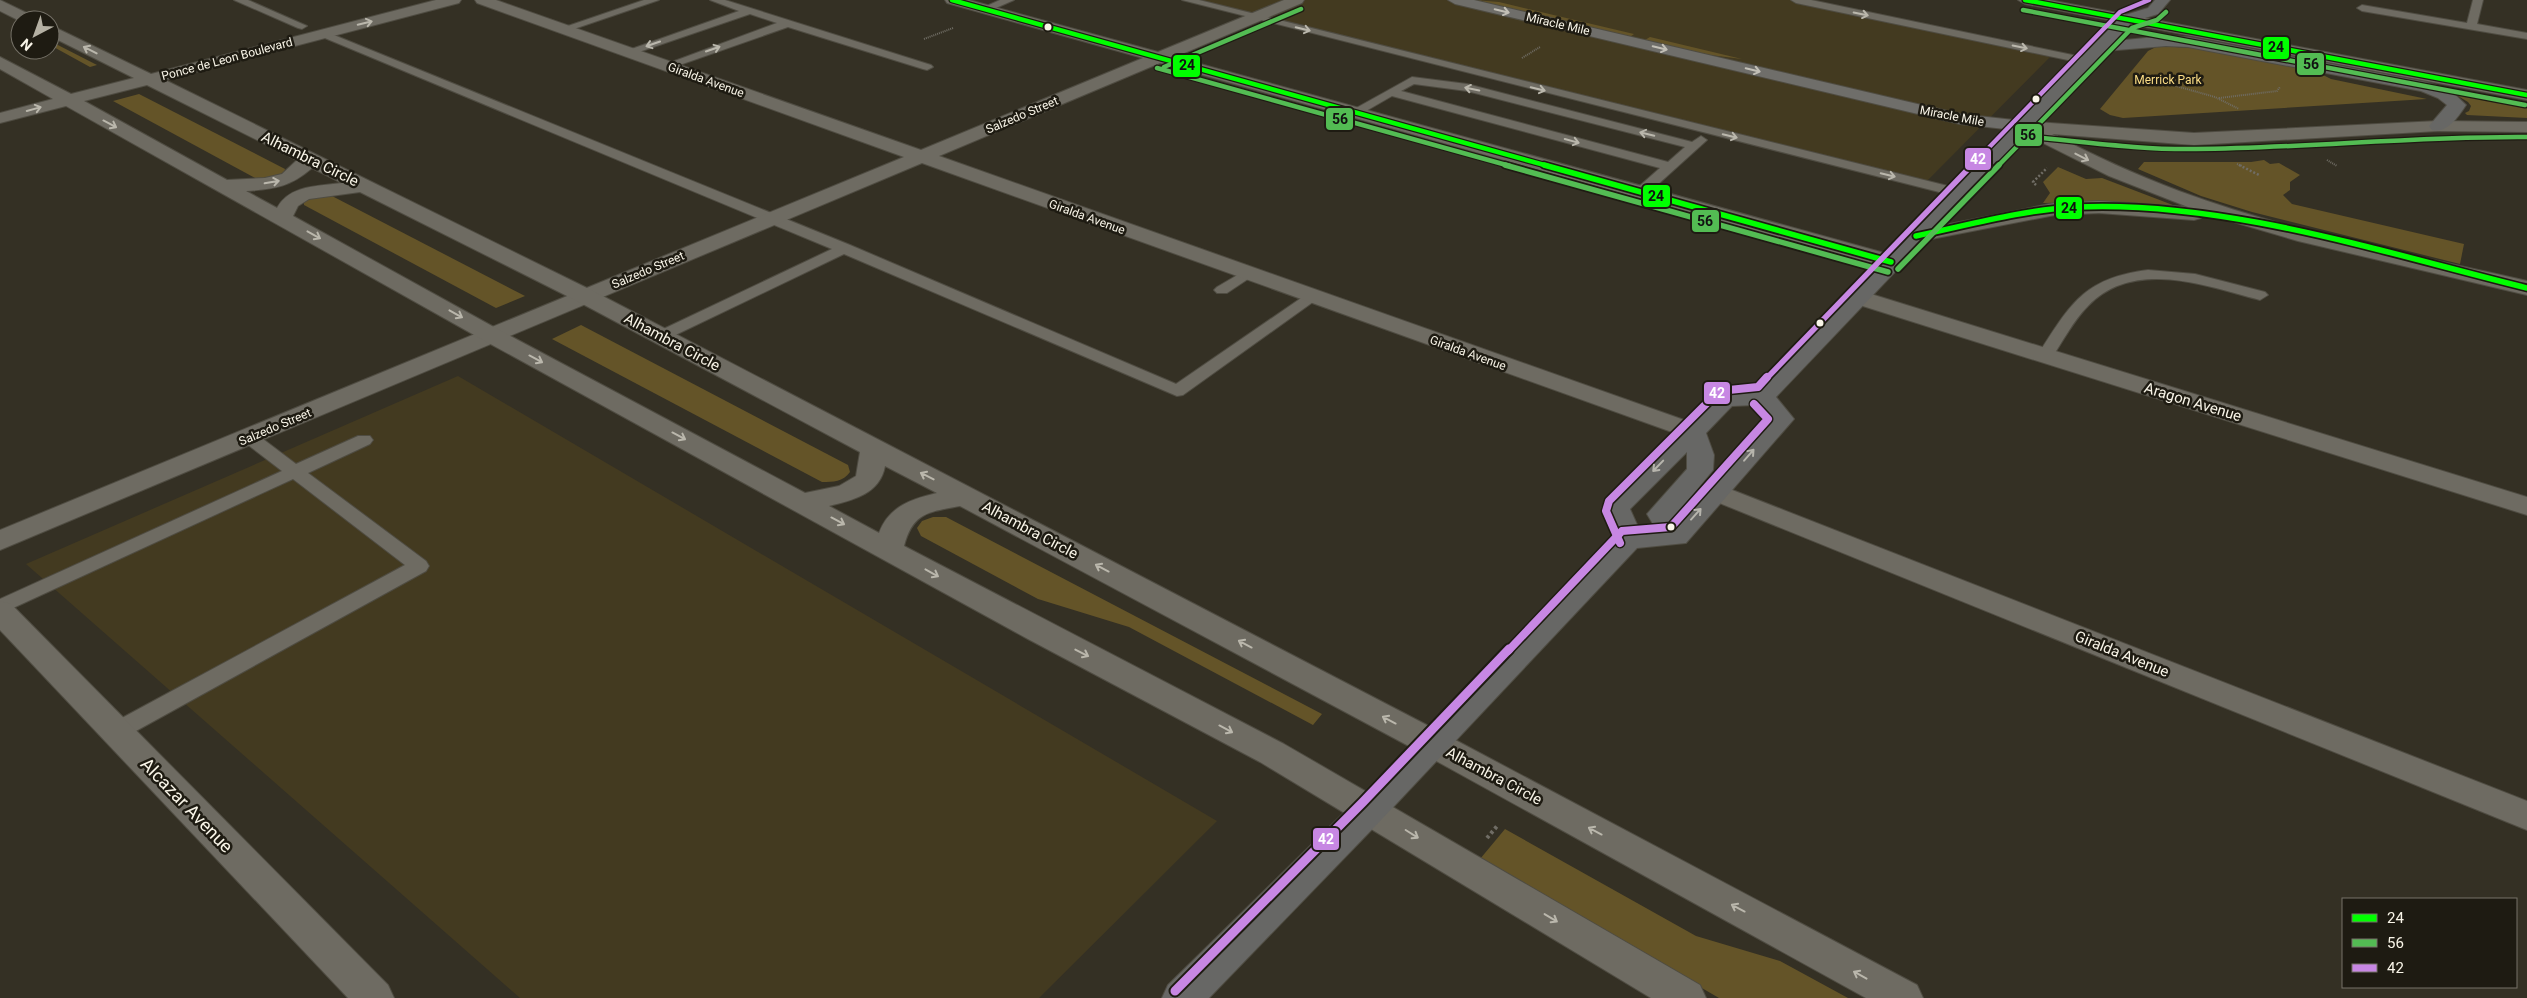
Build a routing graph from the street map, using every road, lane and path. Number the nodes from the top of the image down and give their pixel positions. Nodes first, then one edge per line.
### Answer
1 (239, 0) edge
2 (404, 0) edge
3 (454, 0) edge
4 (482, 0) edge
5 (654, 0) edge
6 (715, 0) edge
7 (952, 0) edge
8 (1009, 0) edge
9 (1187, 0) edge
10 (1297, 0) edge
11 (1454, 0) edge
12 (1509, 0) edge
13 (1796, 0) edge
14 (2119, 0) edge
15 (2163, 0) edge
16 (2478, 0) edge
17 (2035, 1) edge
18 (2362, 8) dead end
19 (985, 9) junction
20 (749, 11) junction
21 (1256, 17) junction
22 (2127, 19) junction
23 (788, 23) junction
24 (302, 26) junction
25 (958, 26) dead end
26 (2471, 27) junction
27 (564, 29) junction
28 (324, 34) junction
29 (60, 35) edge
30 (2527, 36) edge
31 (2100, 48) junction
32 (629, 52) junction
33 (886, 54) junction
34 (1160, 58) junction
35 (2087, 61) junction
36 (0, 62) edge
37 (666, 66) junction
38 (928, 67) dead end
39 (139, 74) junction
40 (2162, 82) dead end
41 (2282, 84) dead end
42 (1390, 92) junction
43 (59, 95) junction
44 (2527, 95) edge
45 (2219, 98) junction
46 (0, 103) edge
47 (2240, 110) dead end
48 (1355, 112) junction
49 (0, 118) edge
50 (2023, 126) junction
51 (2438, 126) junction
52 (2527, 127) edge
53 (1711, 132) junction
54 (1694, 146) junction
55 (921, 157) junction
56 (2323, 157) dead end
57 (310, 159) junction
58 (2231, 161) dead end
59 (2052, 164) dead end
60 (2337, 166) dead end
61 (1670, 167) junction
62 (2259, 175) dead end
63 (364, 185) junction
64 (225, 186) junction
65 (2040, 190) dead end
66 (1640, 193) junction
67 (1959, 193) junction
68 (282, 217) junction
69 (772, 217) junction
70 (2253, 221) junction
71 (1916, 236) junction
72 (845, 248) junction
73 (1891, 262) junction
74 (1246, 274) junction
75 (2527, 288) edge
76 (1222, 290) dead end
77 (2260, 295) dead end
78 (585, 296) junction
79 (1312, 297) junction
80 (1858, 297) junction
81 (493, 336) junction
82 (661, 336) junction
83 (2045, 356) junction
84 (1762, 398) junction
85 (1692, 432) junction
86 (249, 437) junction
87 (364, 440) dead end
88 (873, 449) junction
89 (293, 472) junction
90 (1717, 492) junction
91 (966, 496) junction
92 (802, 502) junction
93 (2527, 506) edge
94 (1676, 537) junction
95 (1629, 538) junction
96 (0, 542) edge
97 (889, 549) junction
98 (0, 607) edge
99 (0, 611) edge
100 (116, 731) junction
101 (1432, 742) junction
102 (1370, 809) junction
103 (2527, 816) edge
104 (374, 998) edge
105 (1182, 998) edge
106 (1686, 998) edge
107 (1903, 998) edge

1 - 24 lane
2 - 24 street, Ponce de Leon Boulevard
28 -> 3 street, Ponce de Leon Boulevard
4 - 27 street, Giralda Avenue
5 - 27 lane
6 - 20 lane
7 - 19 street
8 - 19 lane
9 - 21 lane
10 - 21 street, Salzedo Street
11 -> 50 main road, Miracle Mile
12 - 50 main road, Miracle Mile
13 -> 35 lane
14 - 22 main road
15 - 22 main road
16 - 26 lane
17 - 22 street
18 - 26 lane
19 - 34 street
20 - 23 lane
20 -> 32 lane
21 - 34 street, Salzedo Street
21 -> 53 lane
22 - 31 main road
22 - 44 street
23 - 33 lane
37 -> 23 lane
24 - 39 street, Ponce de Leon Boulevard
25 - 33 path
26 - 30 lane
27 - 32 street, Giralda Avenue
28 - 39 street, Ponce de Leon Boulevard
28 - 69 lane
39 -> 29 street, Alhambra Circle
31 - 35 main road
31 - 51 main road
32 - 37 street, Giralda Avenue
33 - 38 lane
34 - 48 street
34 - 55 street, Salzedo Street
35 - 50 main road
36 - 43 street
37 - 55 street, Giralda Avenue
39 - 43 street, Ponce de Leon Boulevard
39 - 57 street, Alhambra Circle
40 - 45 path
41 - 45 path
42 - 48 lane
54 -> 42 lane
42 -> 61 lane
43 - 46 street, Ponce de Leon Boulevard
49 -> 43 street, Ponce de Leon Boulevard
43 -> 64 street
45 - 47 path
48 - 66 street
50 - 51 street
50 - 67 main road
50 -> 70 street
51 - 52 street
53 - 54 lane
53 -> 67 lane
54 - 61 lane
55 - 69 street, Salzedo Street
55 - 74 street, Giralda Avenue
56 - 60 path
57 - 63 street, Alhambra Circle
64 -> 57 street
58 - 62 path
59 - 65 path
61 - 66 lane
63 - 68 street
63 - 78 street, Alhambra Circle
64 - 68 street
66 - 73 street
67 - 71 main road
68 -> 81 street
69 - 72 lane
69 - 78 street, Salzedo Street
70 - 71 street
70 - 75 street
71 - 73 main road
72 - 79 lane
72 - 82 lane
73 - 80 main road
74 - 76 lane
74 - 79 street, Giralda Avenue
77 - 83 lane
78 - 81 street, Salzedo Street
78 - 82 street, Alhambra Circle
79 - 85 street, Giralda Avenue
80 - 83 street, Aragon Avenue
80 - 84 main road
81 - 86 street, Salzedo Street
81 -> 92 street
82 - 88 street, Alhambra Circle
83 - 93 street, Aragon Avenue
84 - 85 main road
90 -> 84 main road
85 - 94 main road
85 -> 95 main road
86 - 89 lane
86 - 96 street, Salzedo Street
87 - 89 lane
91 -> 88 street, Alhambra Circle
88 - 92 street
89 - 98 lane
89 - 100 lane
94 -> 90 main road
90 - 103 street, Giralda Avenue
91 - 97 street
101 -> 91 street, Alhambra Circle
92 -> 97 street
94 - 95 main road
95 - 101 main road
97 -> 102 street
99 - 100 street, Alcazar Avenue
100 - 104 street, Alcazar Avenue
101 - 102 main road
107 -> 101 street, Alhambra Circle
102 - 105 main road
102 -> 106 street

